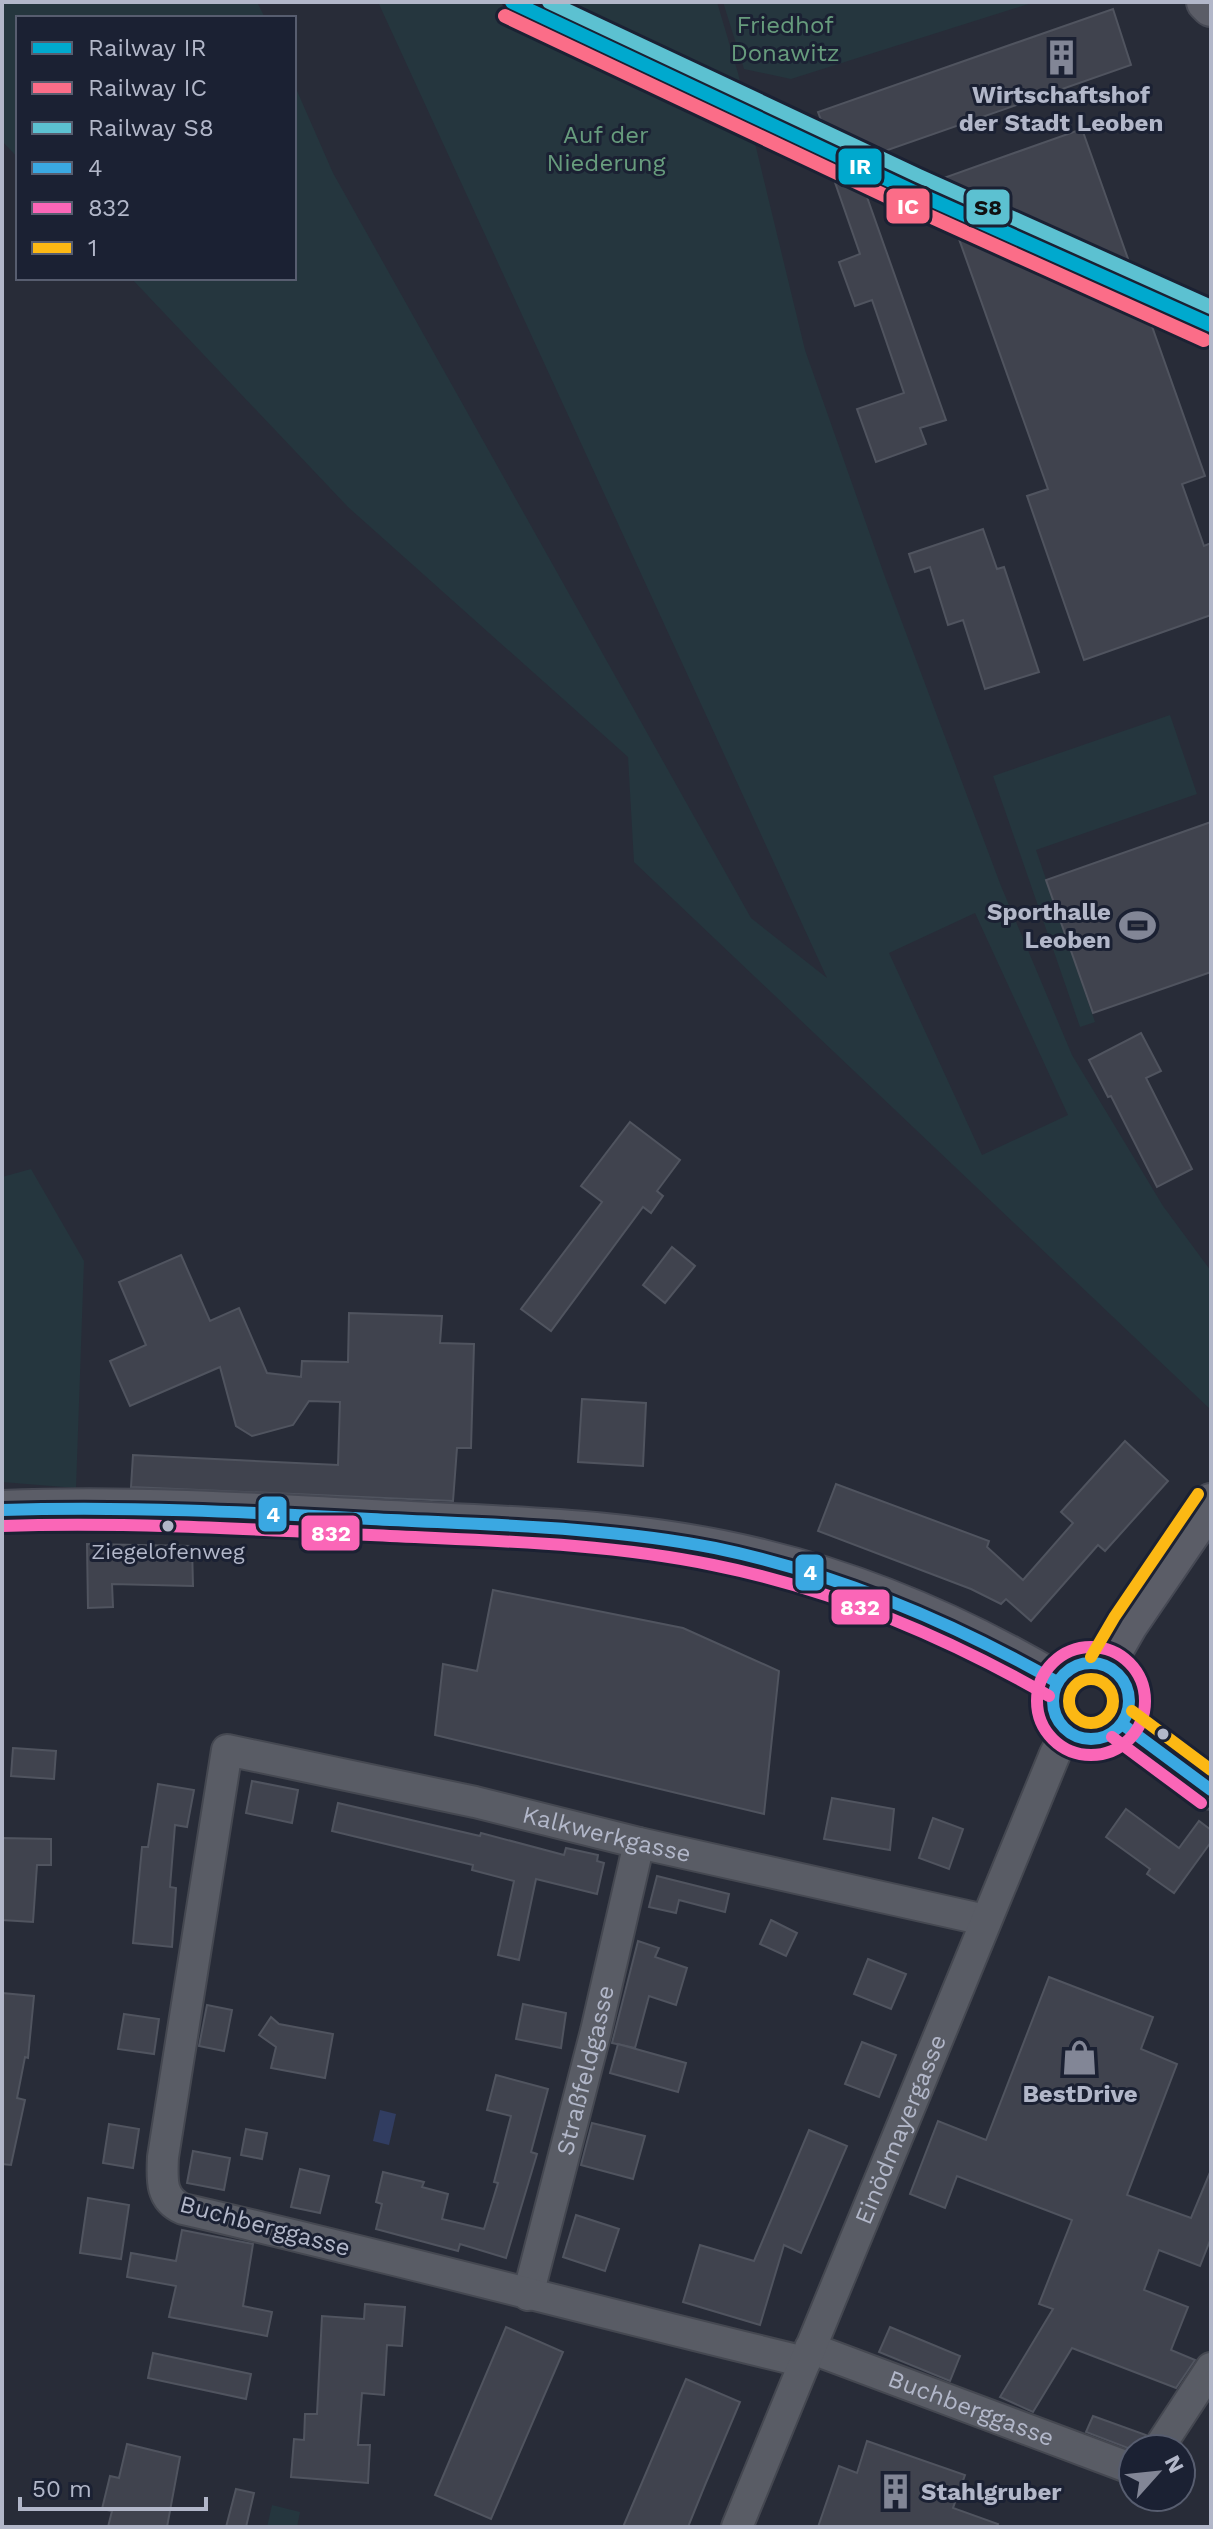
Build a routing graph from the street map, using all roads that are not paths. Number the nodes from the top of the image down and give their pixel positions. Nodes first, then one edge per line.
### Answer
1 (1206, 2) edge
2 (1211, 7) edge
3 (1211, 1503) edge
4 (2, 1510) edge
5 (1105, 1665) junction
6 (1057, 1682) junction
7 (1122, 1724) junction
8 (1068, 1731) junction
9 (227, 1750) joint
10 (1211, 1790) edge
11 (639, 1843) junction
12 (985, 1920) junction
13 (528, 2295) junction
14 (808, 2355) junction
15 (1211, 2368) edge
16 (1168, 2433) edge
17 (1117, 2463) edge
18 (737, 2527) edge

1 - 2 main road
3 - 5 main road
4 - 6 main road
5 - 6 main road
5 - 7 main road
6 - 8 main road
7 - 8 main road
7 - 10 main road
8 - 12 street, Einödmayergasse
9 - 11 street, Kalkwerkgasse
9 - 13 street, Buchberggasse
11 - 12 street, Kalkwerkgasse
11 - 13 street, Straßfeldgasse
12 - 14 street, Einödmayergasse
13 - 14 street, Buchberggasse
14 - 17 street, Buchberggasse
14 - 18 street, Einödmayergasse
15 - 16 street

